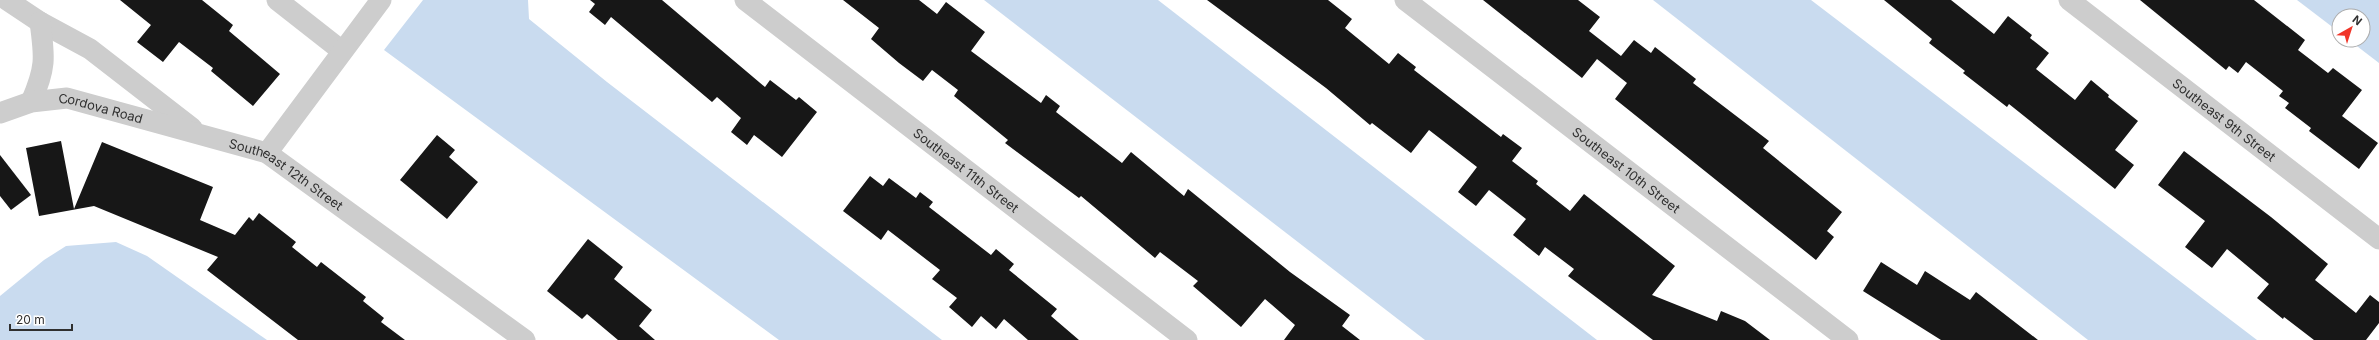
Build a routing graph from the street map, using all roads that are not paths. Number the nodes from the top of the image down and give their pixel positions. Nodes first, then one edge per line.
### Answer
1 (7, 0) edge
2 (277, 0) edge
3 (381, 0) edge
4 (745, 0) edge
5 (1405, 0) edge
6 (2068, 0) edge
7 (40, 22) junction
8 (342, 51) junction
9 (31, 102) junction
10 (0, 113) edge
11 (200, 134) junction
12 (267, 153) junction
13 (2379, 239) edge
14 (525, 340) edge
15 (1187, 340) edge
16 (1848, 340) edge

1 - 7 street, Southeast 12th Street
2 - 8 street
3 - 8 street
4 - 15 street, Southeast 11th Street
5 - 16 street, Southeast 10th Street
6 - 13 street, Southeast 9th Street
7 - 9 street
7 - 11 street, Southeast 12th Street
8 - 12 street
9 - 10 street, Cordova Road
9 - 11 street, Cordova Road
11 - 12 street, Southeast 12th Street
12 - 14 street, Southeast 12th Street

